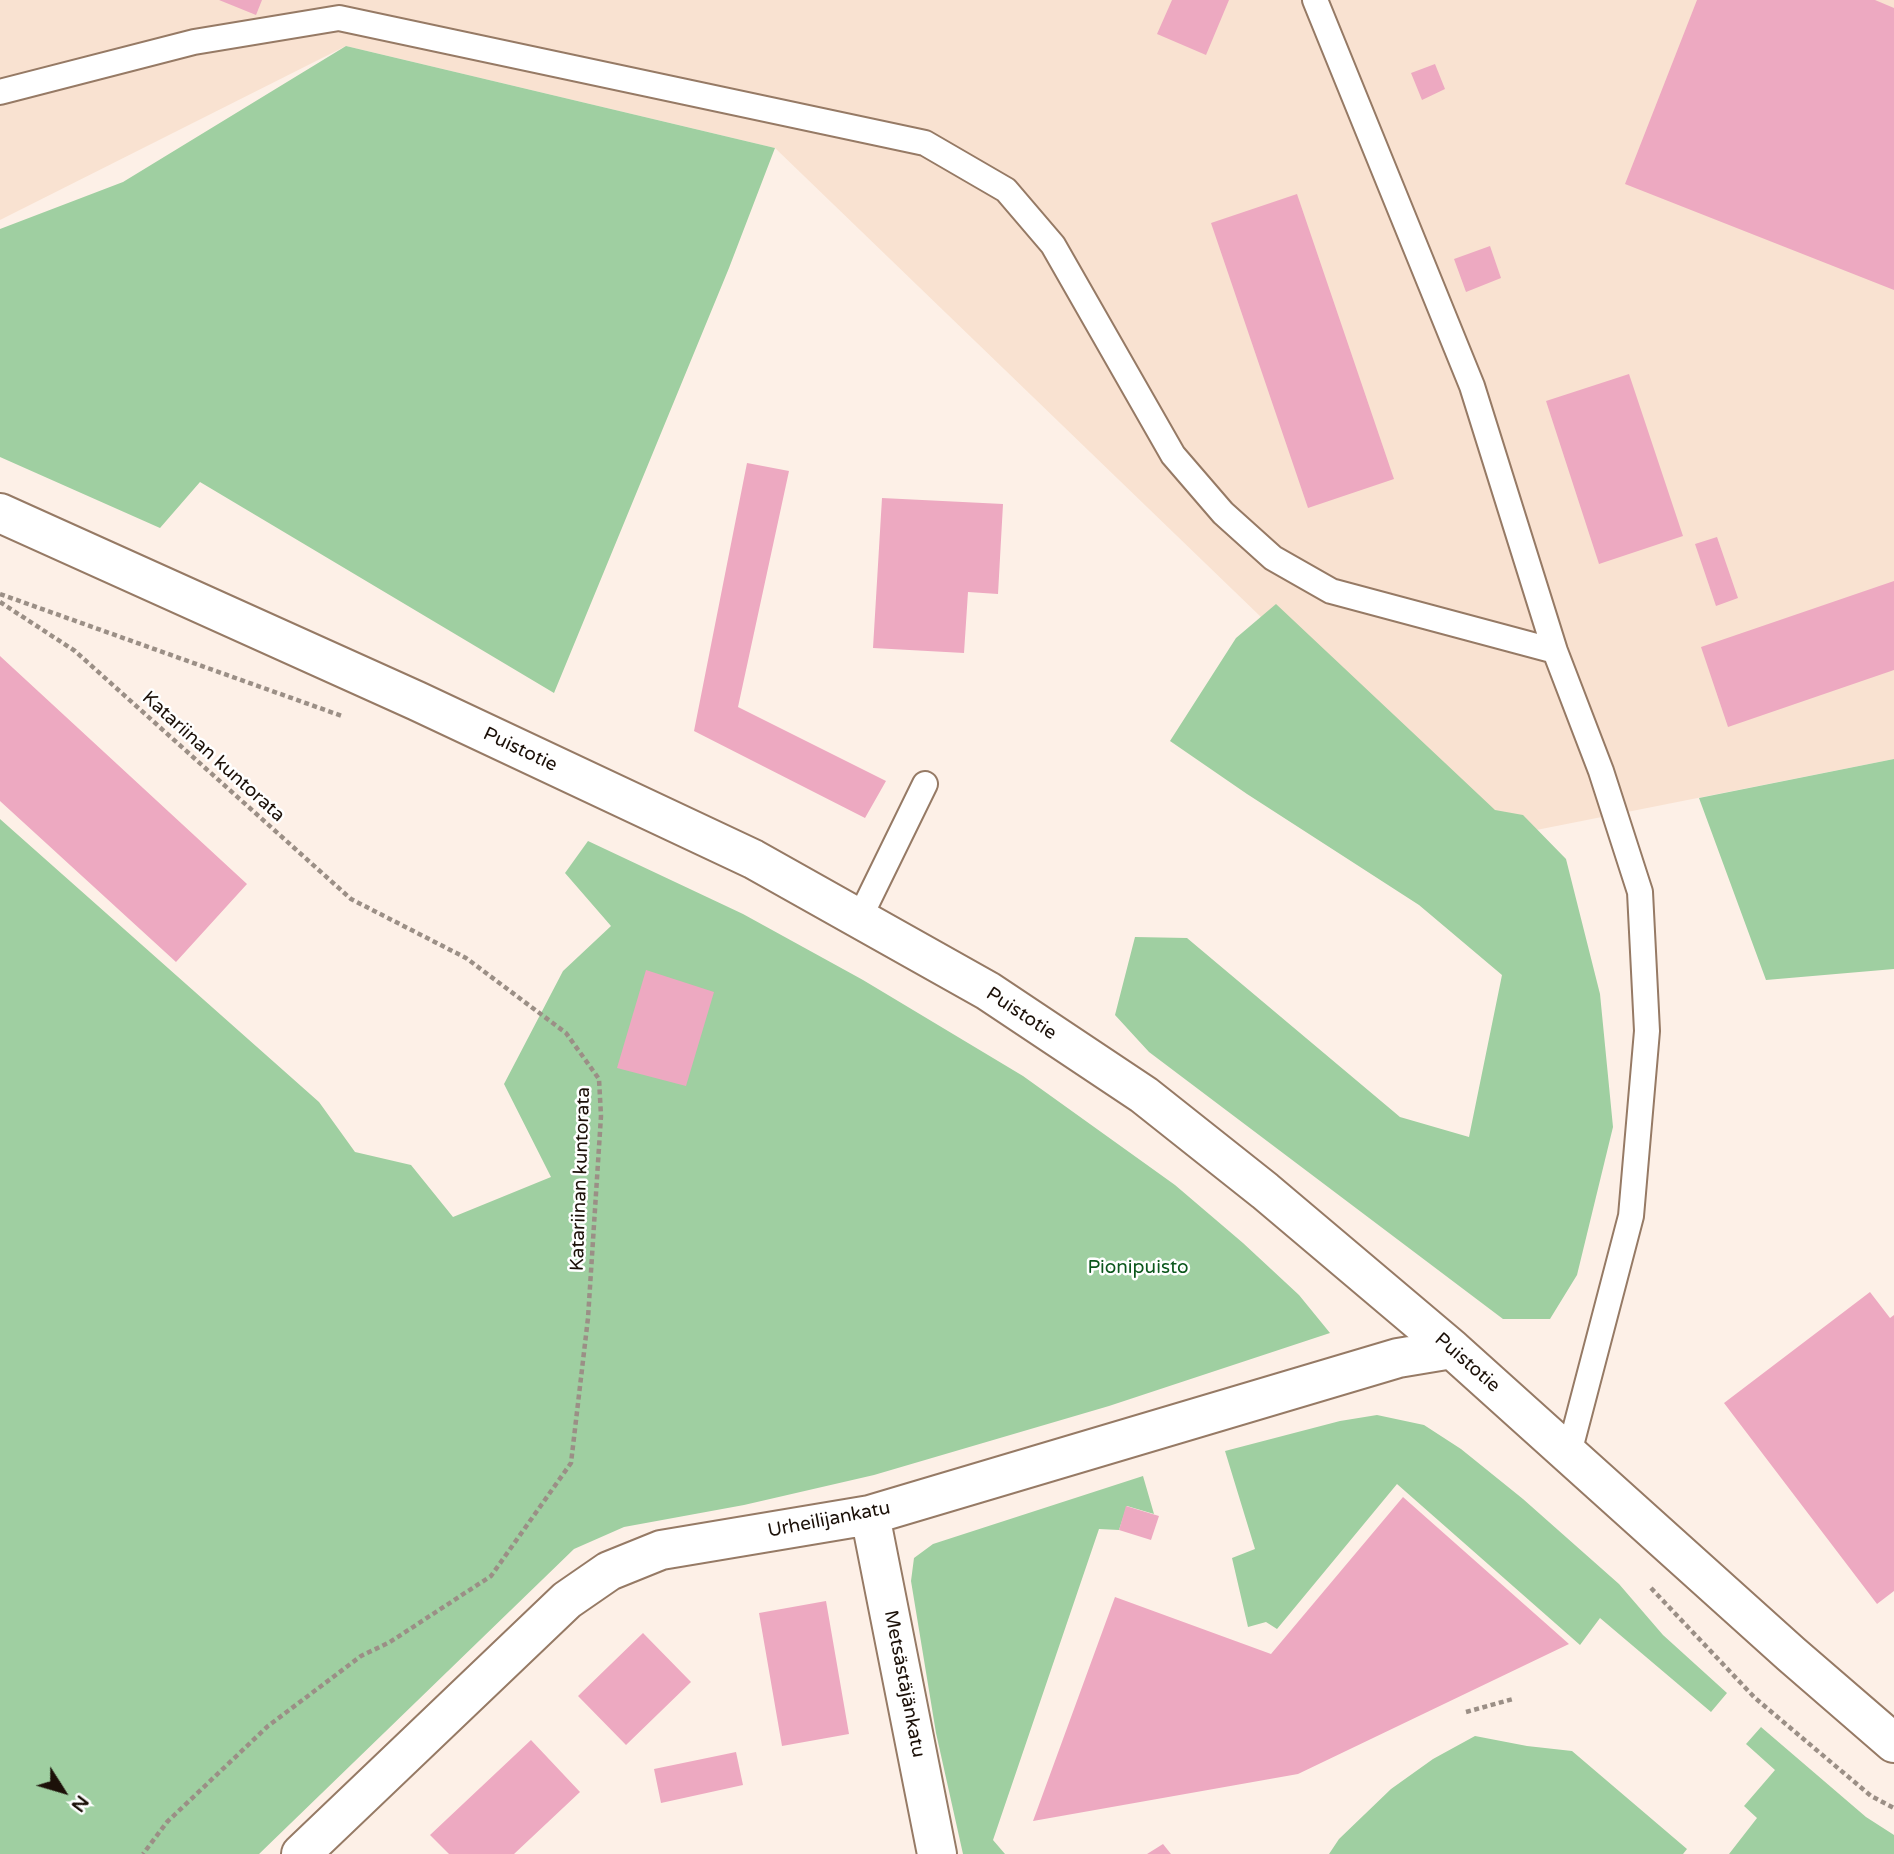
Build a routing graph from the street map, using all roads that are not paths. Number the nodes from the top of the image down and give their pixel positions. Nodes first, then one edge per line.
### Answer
1 (1315, 0) edge
2 (340, 9) edge
3 (0, 92) edge
4 (0, 513) edge
5 (1555, 651) junction
6 (925, 784) dead end
7 (859, 919) junction
8 (1452, 1349) junction
9 (1569, 1452) junction
10 (870, 1515) junction
11 (1894, 1743) edge
12 (302, 1854) edge
13 (937, 1854) edge

1 - 5 lane
2 - 3 lane
2 - 5 lane
4 - 7 street, Puistotie
5 - 9 lane
6 - 7 lane
7 - 8 street, Puistotie
8 - 9 street, Puistotie
8 - 10 street, Urheilijankatu
9 - 11 street, Puistotie
10 - 12 street, Urheilijankatu
10 - 13 street, Metsästäjänkatu

